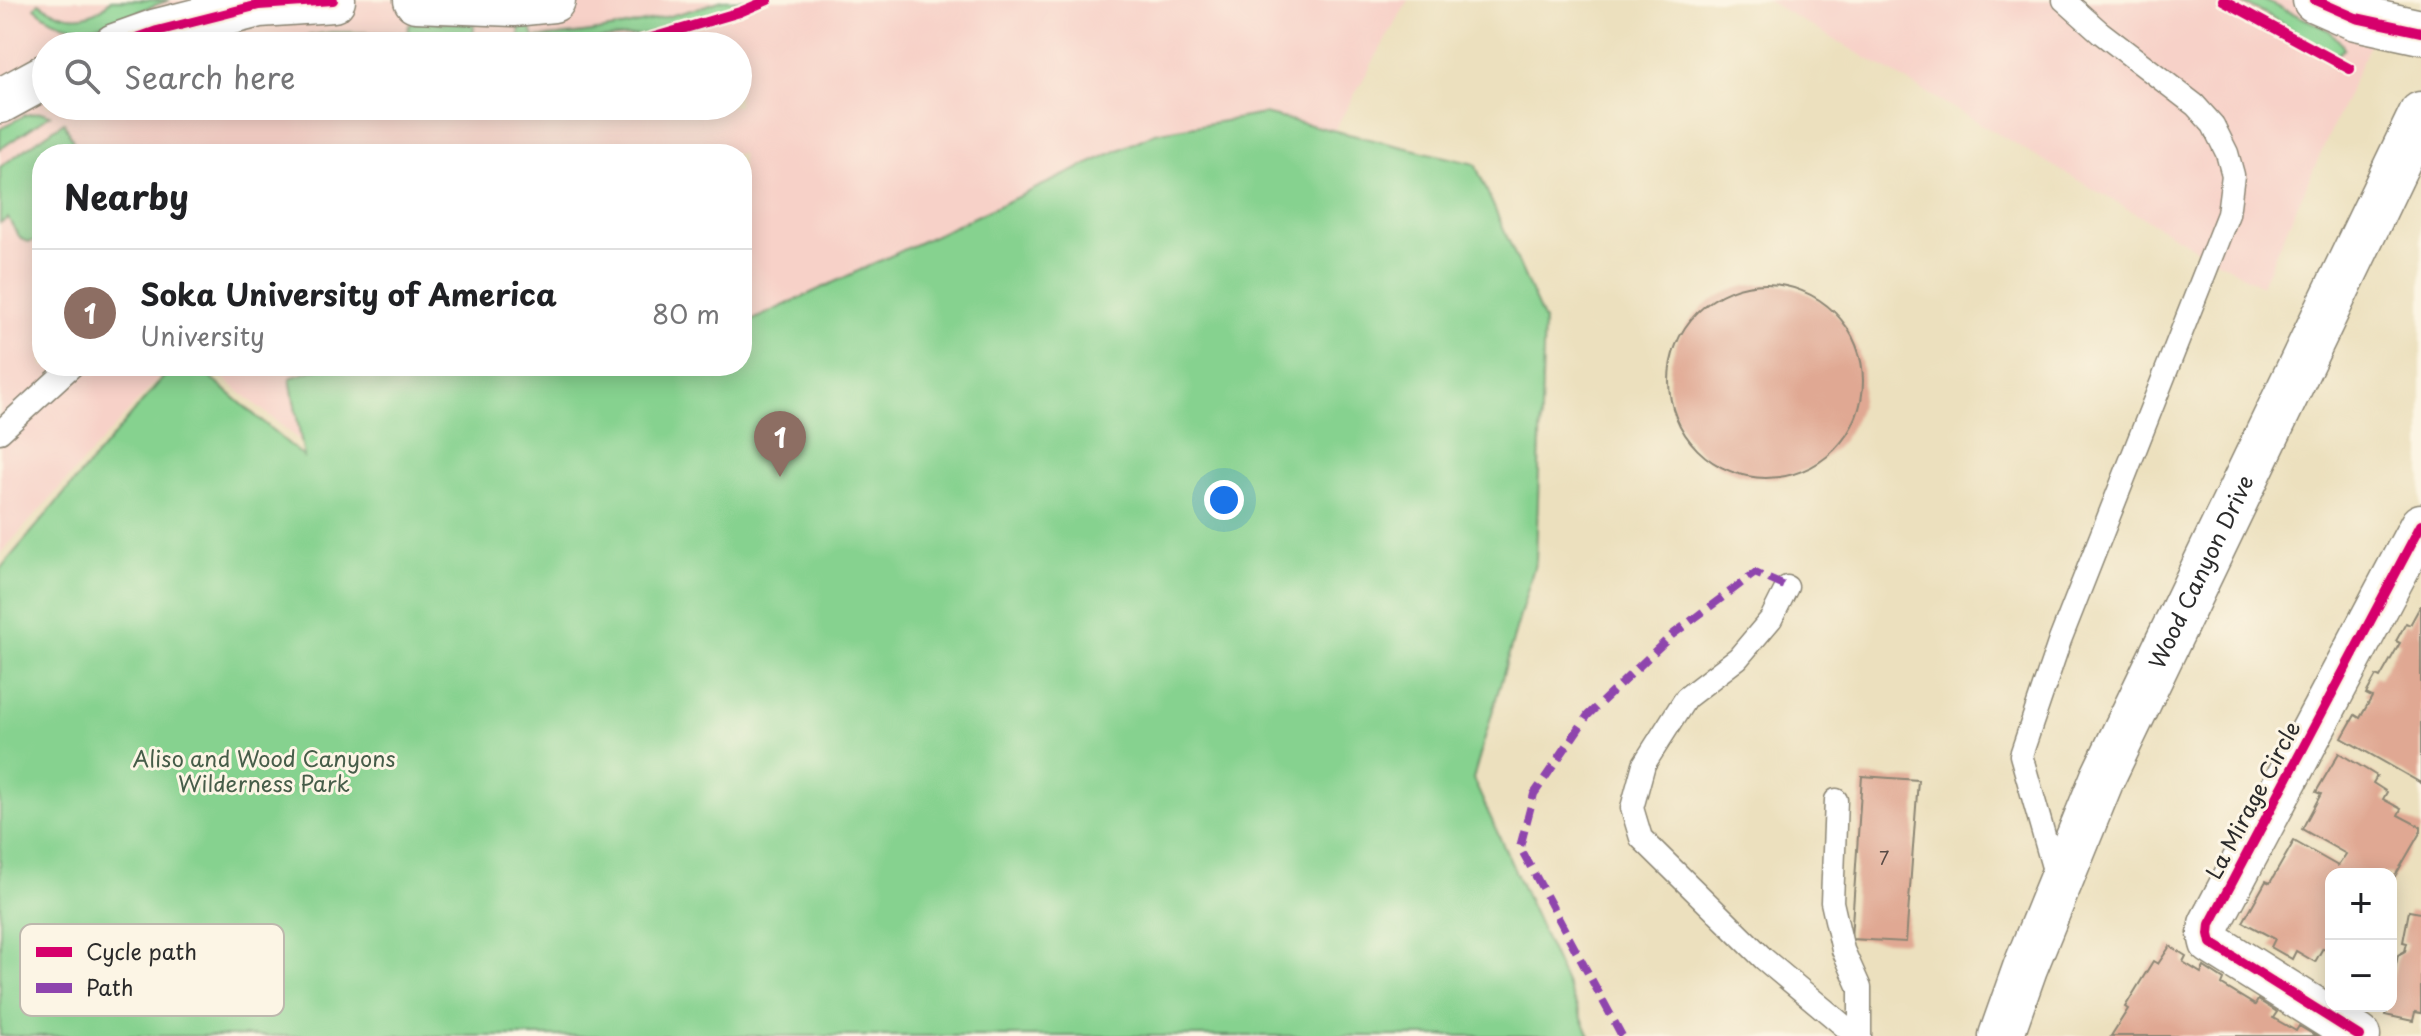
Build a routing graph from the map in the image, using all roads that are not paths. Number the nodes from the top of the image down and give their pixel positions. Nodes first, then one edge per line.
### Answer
1 (333, 0) edge
2 (416, 0) edge
3 (553, 0) edge
4 (2064, 0) edge
5 (2315, 0) edge
6 (2385, 0) edge
7 (2421, 20) edge
8 (154, 32) edge
9 (2421, 32) edge
10 (32, 84) edge
11 (0, 101) edge
12 (2421, 114) edge
13 (61, 376) edge
14 (0, 432) edge
15 (2421, 525) edge
16 (1787, 587) dead end
17 (1836, 800) dead end
18 (2058, 886) junction
19 (1858, 1036) edge
20 (2001, 1036) edge
21 (2357, 1036) edge

1 - 8 main road
2 - 3 main road
4 - 18 lane
5 - 9 main road
6 - 7 main road
10 - 11 main road
12 - 18 main road, Wood Canyon Drive
13 - 14 lane
15 - 21 street, La Mirage Circle
16 - 19 lane
17 - 19 lane
18 - 20 main road, Wood Canyon Drive

